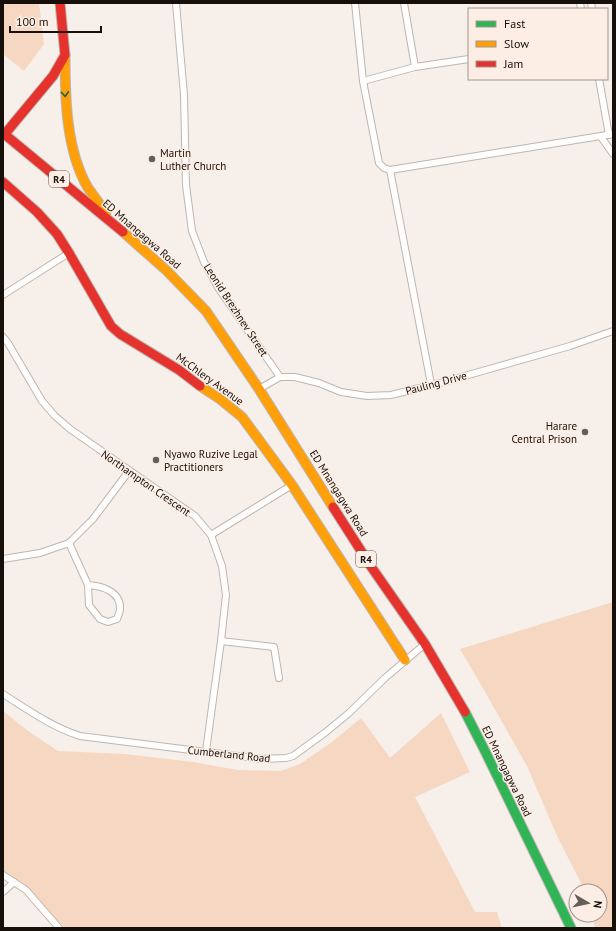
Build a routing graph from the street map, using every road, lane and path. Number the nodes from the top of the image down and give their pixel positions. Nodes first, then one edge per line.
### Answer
1 (60, 3) edge
2 (176, 3) edge
3 (355, 3) edge
4 (404, 3) edge
5 (65, 55) junction
6 (468, 59) edge
7 (415, 68) junction
8 (599, 80) edge
9 (363, 81) junction
10 (4, 134) edge
11 (611, 135) edge
12 (601, 137) junction
13 (613, 154) edge
14 (390, 170) junction
15 (3, 182) edge
16 (114, 224) junction
17 (69, 253) junction
18 (3, 295) edge
19 (613, 331) edge
20 (3, 337) edge
21 (280, 377) junction
22 (430, 384) junction
23 (259, 389) junction
24 (129, 471) junction
25 (292, 485) junction
26 (211, 536) junction
27 (69, 542) junction
28 (3, 559) edge
29 (88, 584) junction
30 (221, 641) junction
31 (425, 644) junction
32 (405, 660) junction
33 (279, 678) dead end
34 (3, 694) edge
35 (206, 752) junction
36 (3, 875) edge
37 (14, 882) junction
38 (3, 892) edge
39 (59, 928) edge
40 (571, 928) edge

1 - 5 main road
2 - 21 street, Leonid Brezhnev Street
3 - 9 street
4 - 7 street
5 - 10 main road
5 -> 16 main road
6 - 7 street
7 - 9 street
8 - 11 street
9 - 14 street
10 - 16 main road, ED Mnangagwa Road / R4
11 - 12 street
12 - 13 street
12 - 14 street
14 - 22 street
15 - 17 main road, McChlery Avenue
16 - 23 main road, ED Mnangagwa Road / R4
17 - 18 street
17 - 25 main road, McChlery Avenue
19 - 22 street, Pauling Drive
20 - 24 street, Northampton Crescent
21 - 22 street, Pauling Drive
21 - 23 street
23 - 31 main road, ED Mnangagwa Road / R4
24 - 26 street, Northampton Crescent
24 - 27 street
25 - 26 street
25 - 32 main road, McChlery Avenue
26 - 30 street, Northampton Crescent
27 - 28 street
27 - 29 street
29 - 29 street
30 - 33 street
30 - 35 street, Northampton Crescent
31 - 32 street, Cumberland Road
31 - 40 main road, ED Mnangagwa Road / R4
32 - 35 street, Cumberland Road
34 - 35 street, Cumberland Road
36 - 37 street
37 - 38 street
37 - 39 street

